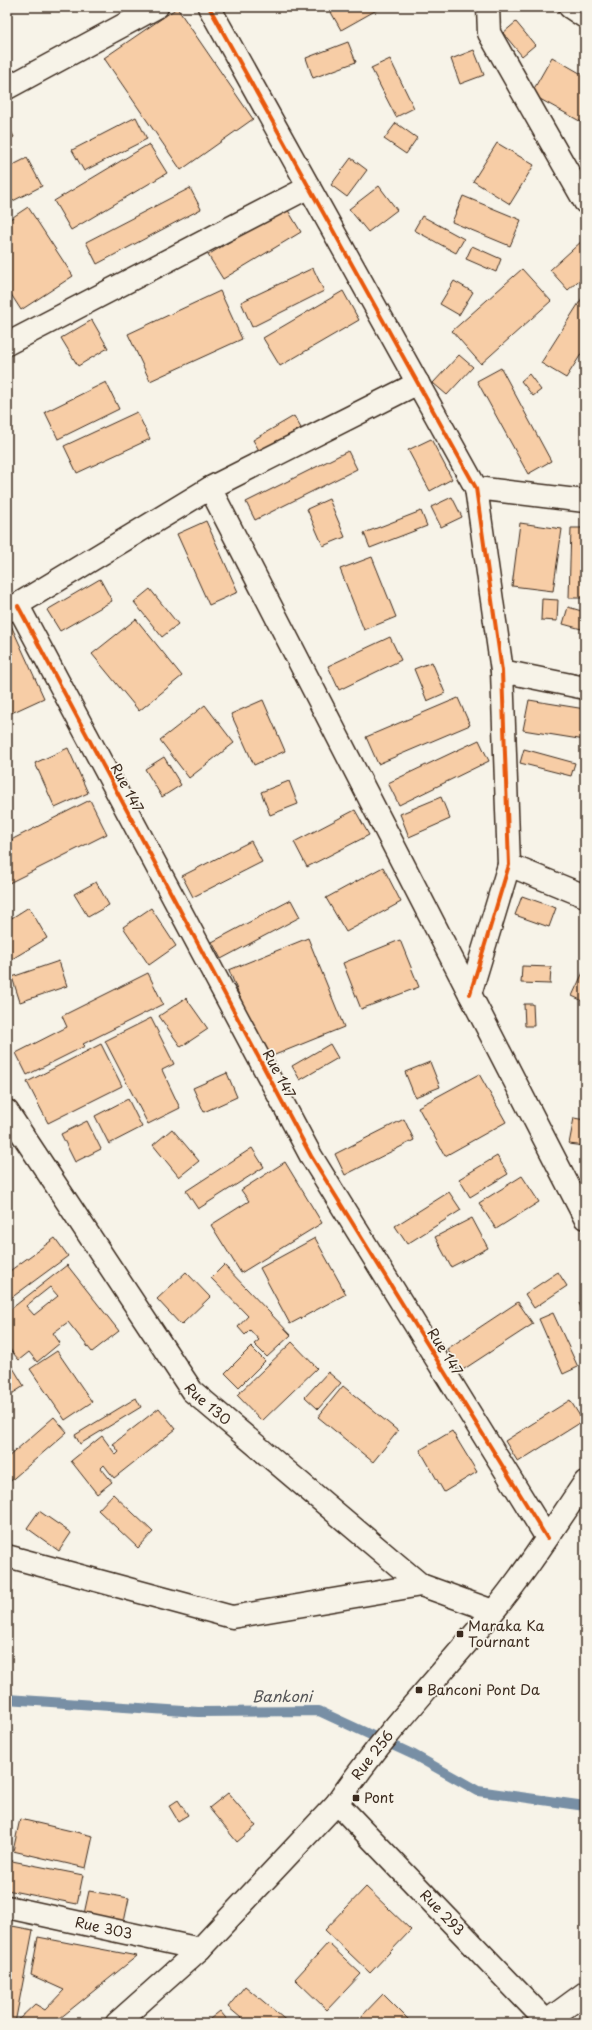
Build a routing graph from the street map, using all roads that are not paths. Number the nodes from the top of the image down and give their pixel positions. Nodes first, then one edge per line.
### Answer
1 (157, 7) edge
2 (209, 7) edge
3 (488, 7) edge
4 (570, 7) edge
5 (585, 17) edge
6 (7, 88) edge
7 (309, 187) junction
8 (585, 202) edge
9 (7, 344) edge
10 (418, 383) junction
11 (210, 488) junction
12 (476, 488) junction
13 (585, 501) edge
14 (12, 609) edge
15 (502, 672) junction
16 (585, 688) edge
17 (509, 865) junction
18 (585, 896) edge
19 (470, 994) junction
20 (7, 1111) edge
21 (585, 1218) edge
22 (585, 1482) edge
23 (547, 1538) junction
24 (7, 1556) edge
25 (421, 1585) junction
26 (493, 1611) junction
27 (337, 1803) junction
28 (7, 1907) edge
29 (200, 1949) junction
30 (585, 1993) edge
31 (546, 2022) edge
32 (117, 2023) edge

1 - 6 street
2 - 7 street
3 - 8 street
4 - 5 street
7 - 9 street
7 - 10 street
10 - 11 street
10 - 12 street
11 - 14 street
11 - 19 street
12 - 13 street
12 - 15 street
14 - 23 street, Rue 147
15 - 16 street
15 - 17 street
17 - 18 street
17 - 19 street
19 - 21 street
20 - 25 street, Rue 130
22 - 23 street, Rue 256
23 - 26 street, Rue 256
24 - 25 street
25 - 26 street, Rue 130
26 - 27 street, Rue 256
27 - 29 street, Rue 256
27 - 31 street, Rue 293
28 - 29 street, Rue 303
29 - 32 street, Rue 256
30 - 31 street

